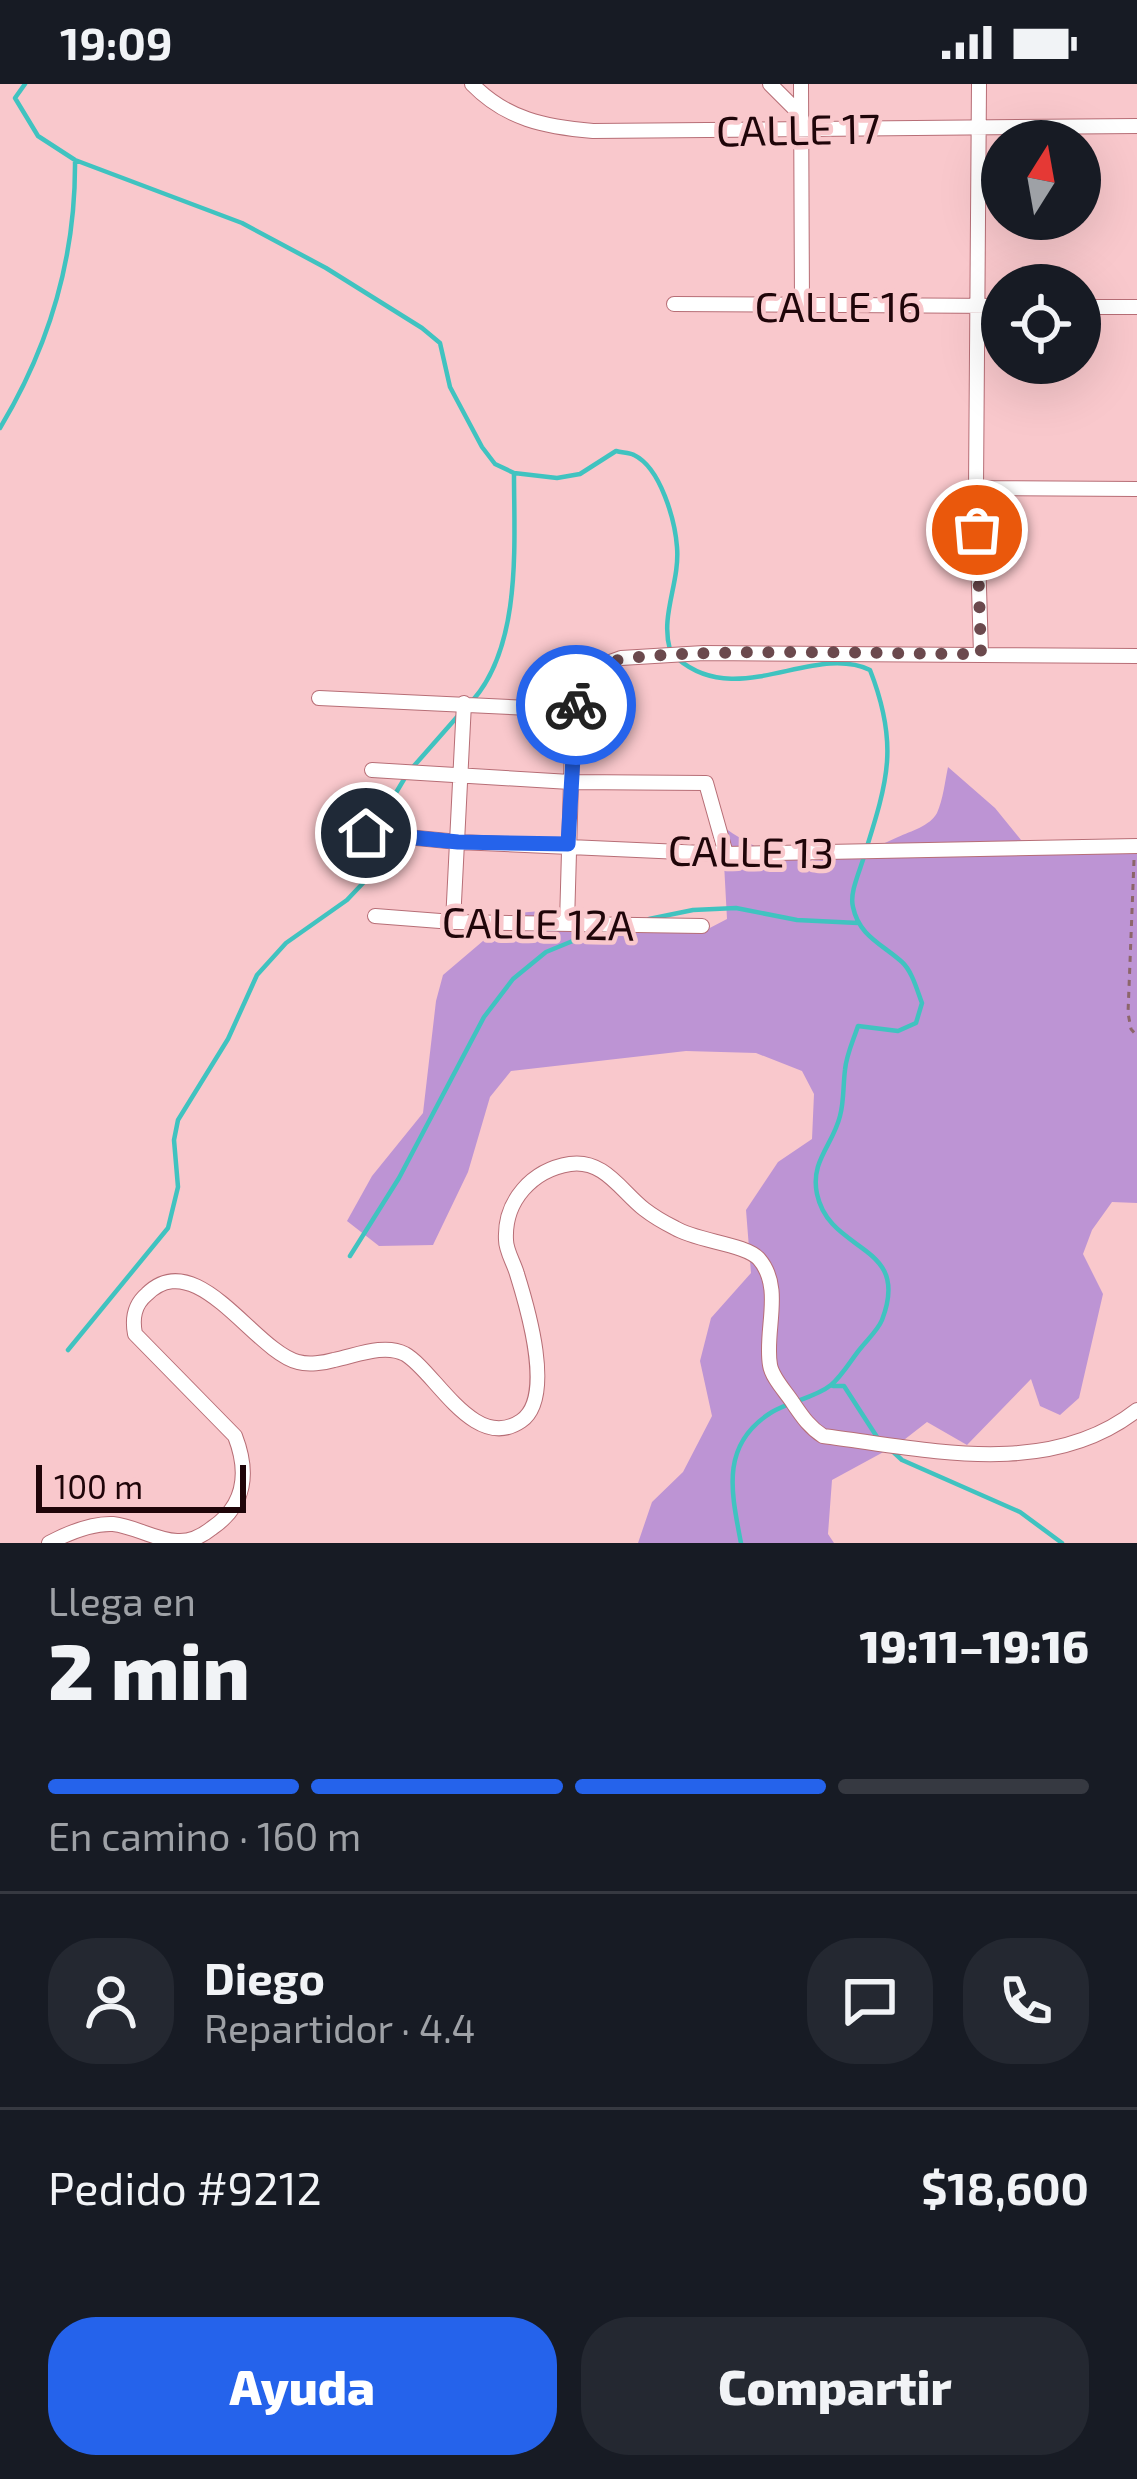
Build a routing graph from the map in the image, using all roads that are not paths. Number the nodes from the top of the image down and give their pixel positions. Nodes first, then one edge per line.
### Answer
1 (472, 84) edge
2 (770, 84) edge
3 (801, 84) edge
4 (980, 84) edge
5 (800, 121) junction
6 (979, 124) junction
7 (1137, 126) edge
8 (674, 304) dead end
9 (802, 305) junction
10 (976, 306) junction
11 (981, 306) edge
12 (1101, 307) edge
13 (1137, 307) edge
14 (976, 488) junction
15 (1137, 489) edge
16 (981, 654) junction
17 (1137, 656) edge
18 (319, 698) dead end
19 (464, 703) junction
20 (573, 710) junction
21 (372, 770) dead end
22 (460, 776) junction
23 (570, 782) junction
24 (366, 833) dead end
25 (458, 842) junction
26 (568, 844) junction
27 (1136, 846) edge
28 (726, 854) junction
29 (375, 916) dead end
30 (453, 922) junction
31 (567, 923) junction
32 (702, 926) dead end
33 (1137, 1410) edge
34 (49, 1543) edge

1 - 5 street, CALLE 17
2 - 5 street
3 - 5 street
4 - 6 street
5 - 6 street, CALLE 17
5 - 9 street
6 - 7 street, CALLE 17
6 - 10 street
8 - 9 street, CALLE 16
9 - 10 street, CALLE 16
10 - 11 street, CALLE 16
10 - 14 street
12 - 13 street
14 - 15 street
14 - 16 street
16 - 17 street
16 - 20 street
18 - 19 street
19 - 20 street
19 - 22 street
20 - 23 street
21 - 22 street
22 - 23 street
22 - 25 street
23 - 26 street
23 - 28 street
24 - 25 street, CALLE 13
25 - 26 street, CALLE 13
25 - 30 street
26 - 28 street, CALLE 13
26 - 31 street
27 - 28 street, CALLE 13
29 - 30 street, CALLE 12A
30 - 31 street, CALLE 12A
31 - 32 street, CALLE 12A
33 - 34 street

